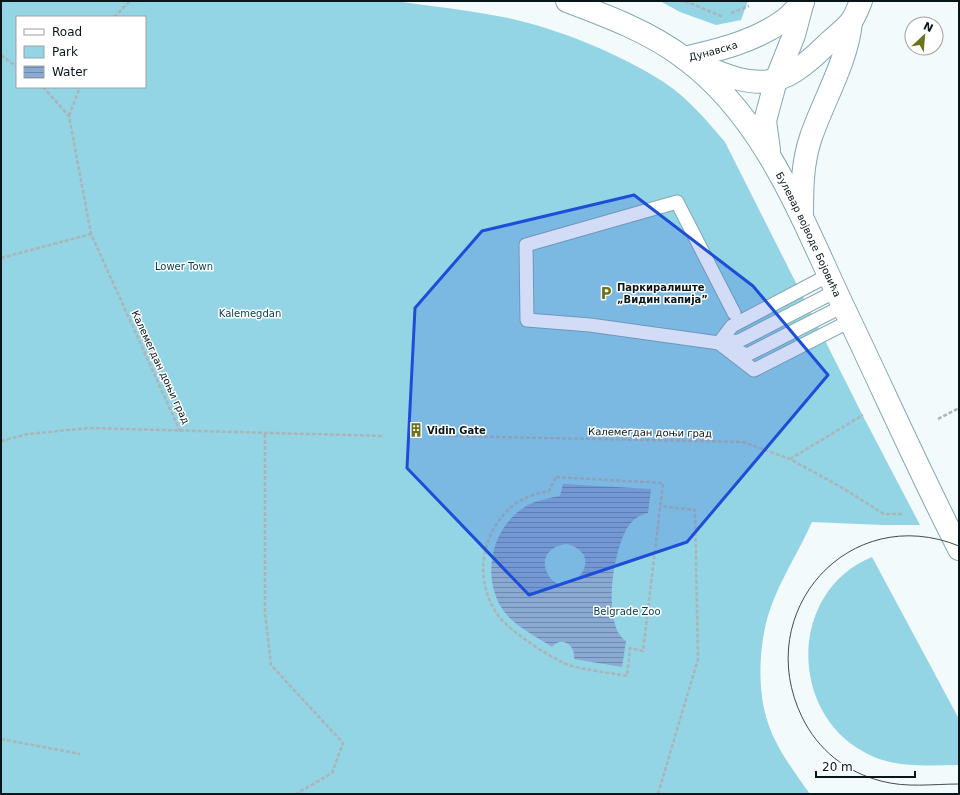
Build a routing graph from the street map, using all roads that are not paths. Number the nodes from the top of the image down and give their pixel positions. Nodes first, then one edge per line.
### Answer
1 (567, 1) edge
2 (803, 1) edge
3 (861, 1) edge
4 (851, 22) junction
5 (684, 58) junction
6 (776, 80) junction
7 (770, 157) junction
8 (802, 219) junction
9 (839, 298) junction
10 (734, 313) dead end
11 (719, 343) junction
12 (959, 550) edge

1 - 5 main road, Булевар војводе Бојовића
2 - 5 main road, Дунавска
2 - 6 main road, Дунавска
3 - 4 main road, Дунавска
4 - 6 main road, Дунавска
4 - 8 main road
5 - 6 main road, Дунавска
5 - 7 main road, Булевар војводе Бојовића
6 - 7 main road, Дунавска
7 - 8 main road, Булевар војводе Бојовића
8 - 9 main road, Булевар војводе Бојовића
9 - 11 lane
9 - 11 lane
9 - 12 main road, Булевар војводе Бојовића
10 - 11 lane

